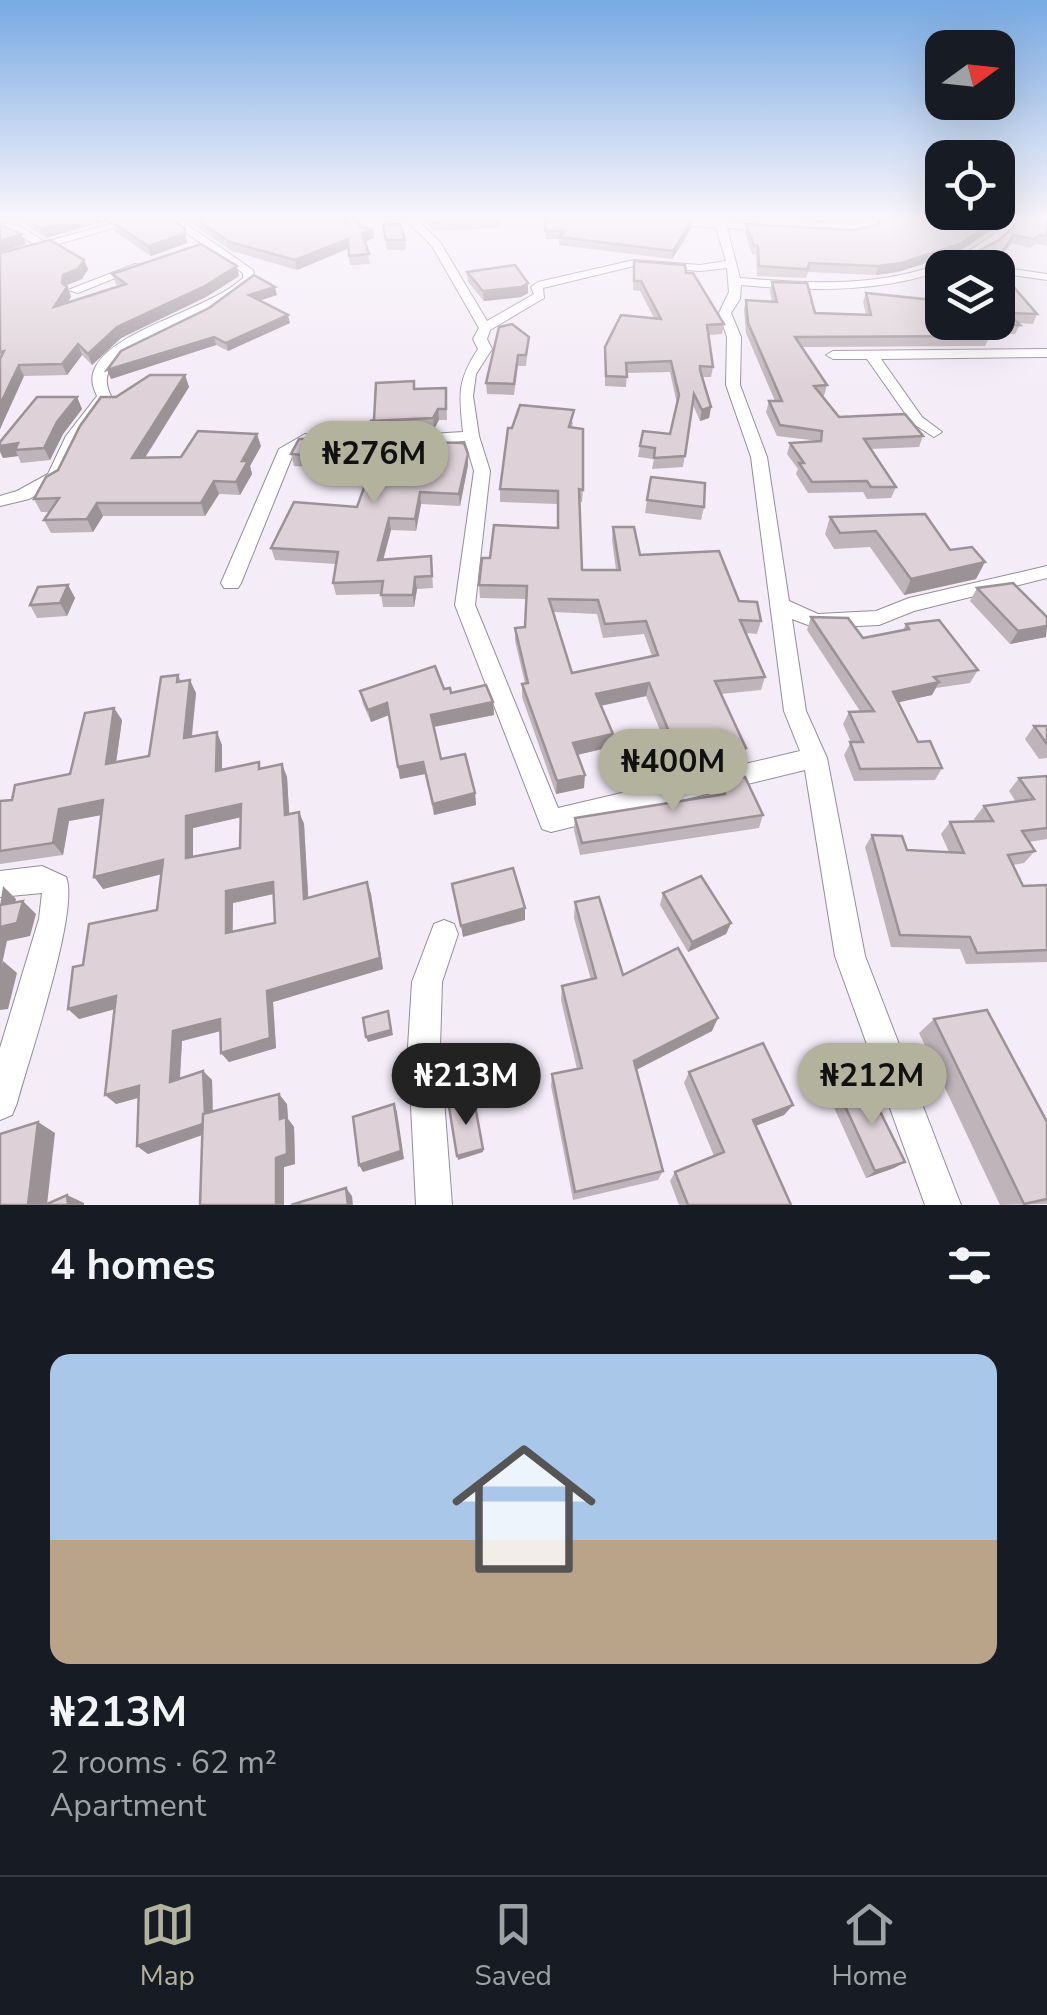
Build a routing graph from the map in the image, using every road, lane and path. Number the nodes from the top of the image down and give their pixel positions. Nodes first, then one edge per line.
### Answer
1 (113, 275) edge
2 (247, 275) edge
3 (454, 275) edge
4 (580, 275) edge
5 (733, 275) edge
6 (748, 275) edge
7 (912, 275) edge
8 (74, 290) dead end
9 (484, 328) junction
10 (1047, 353) edge
11 (832, 356) dead end
12 (872, 356) junction
13 (934, 432) dead end
14 (471, 436) junction
15 (350, 441) edge
16 (388, 441) edge
17 (0, 501) edge
18 (1047, 572) edge
19 (230, 583) dead end
20 (779, 605) junction
21 (816, 758) junction
22 (0, 884) edge
23 (444, 934) dead end
24 (0, 1103) edge
25 (434, 1205) edge
26 (943, 1205) edge

1 - 8 street
2 - 17 street
3 - 9 street
4 - 9 street
5 - 20 street
6 - 7 street
9 - 14 street
10 - 12 street
11 - 12 street
12 - 13 street
14 - 16 street
14 - 21 street
15 - 19 street
18 - 20 street
20 - 21 street
21 - 26 street
22 - 24 street
23 - 25 street

